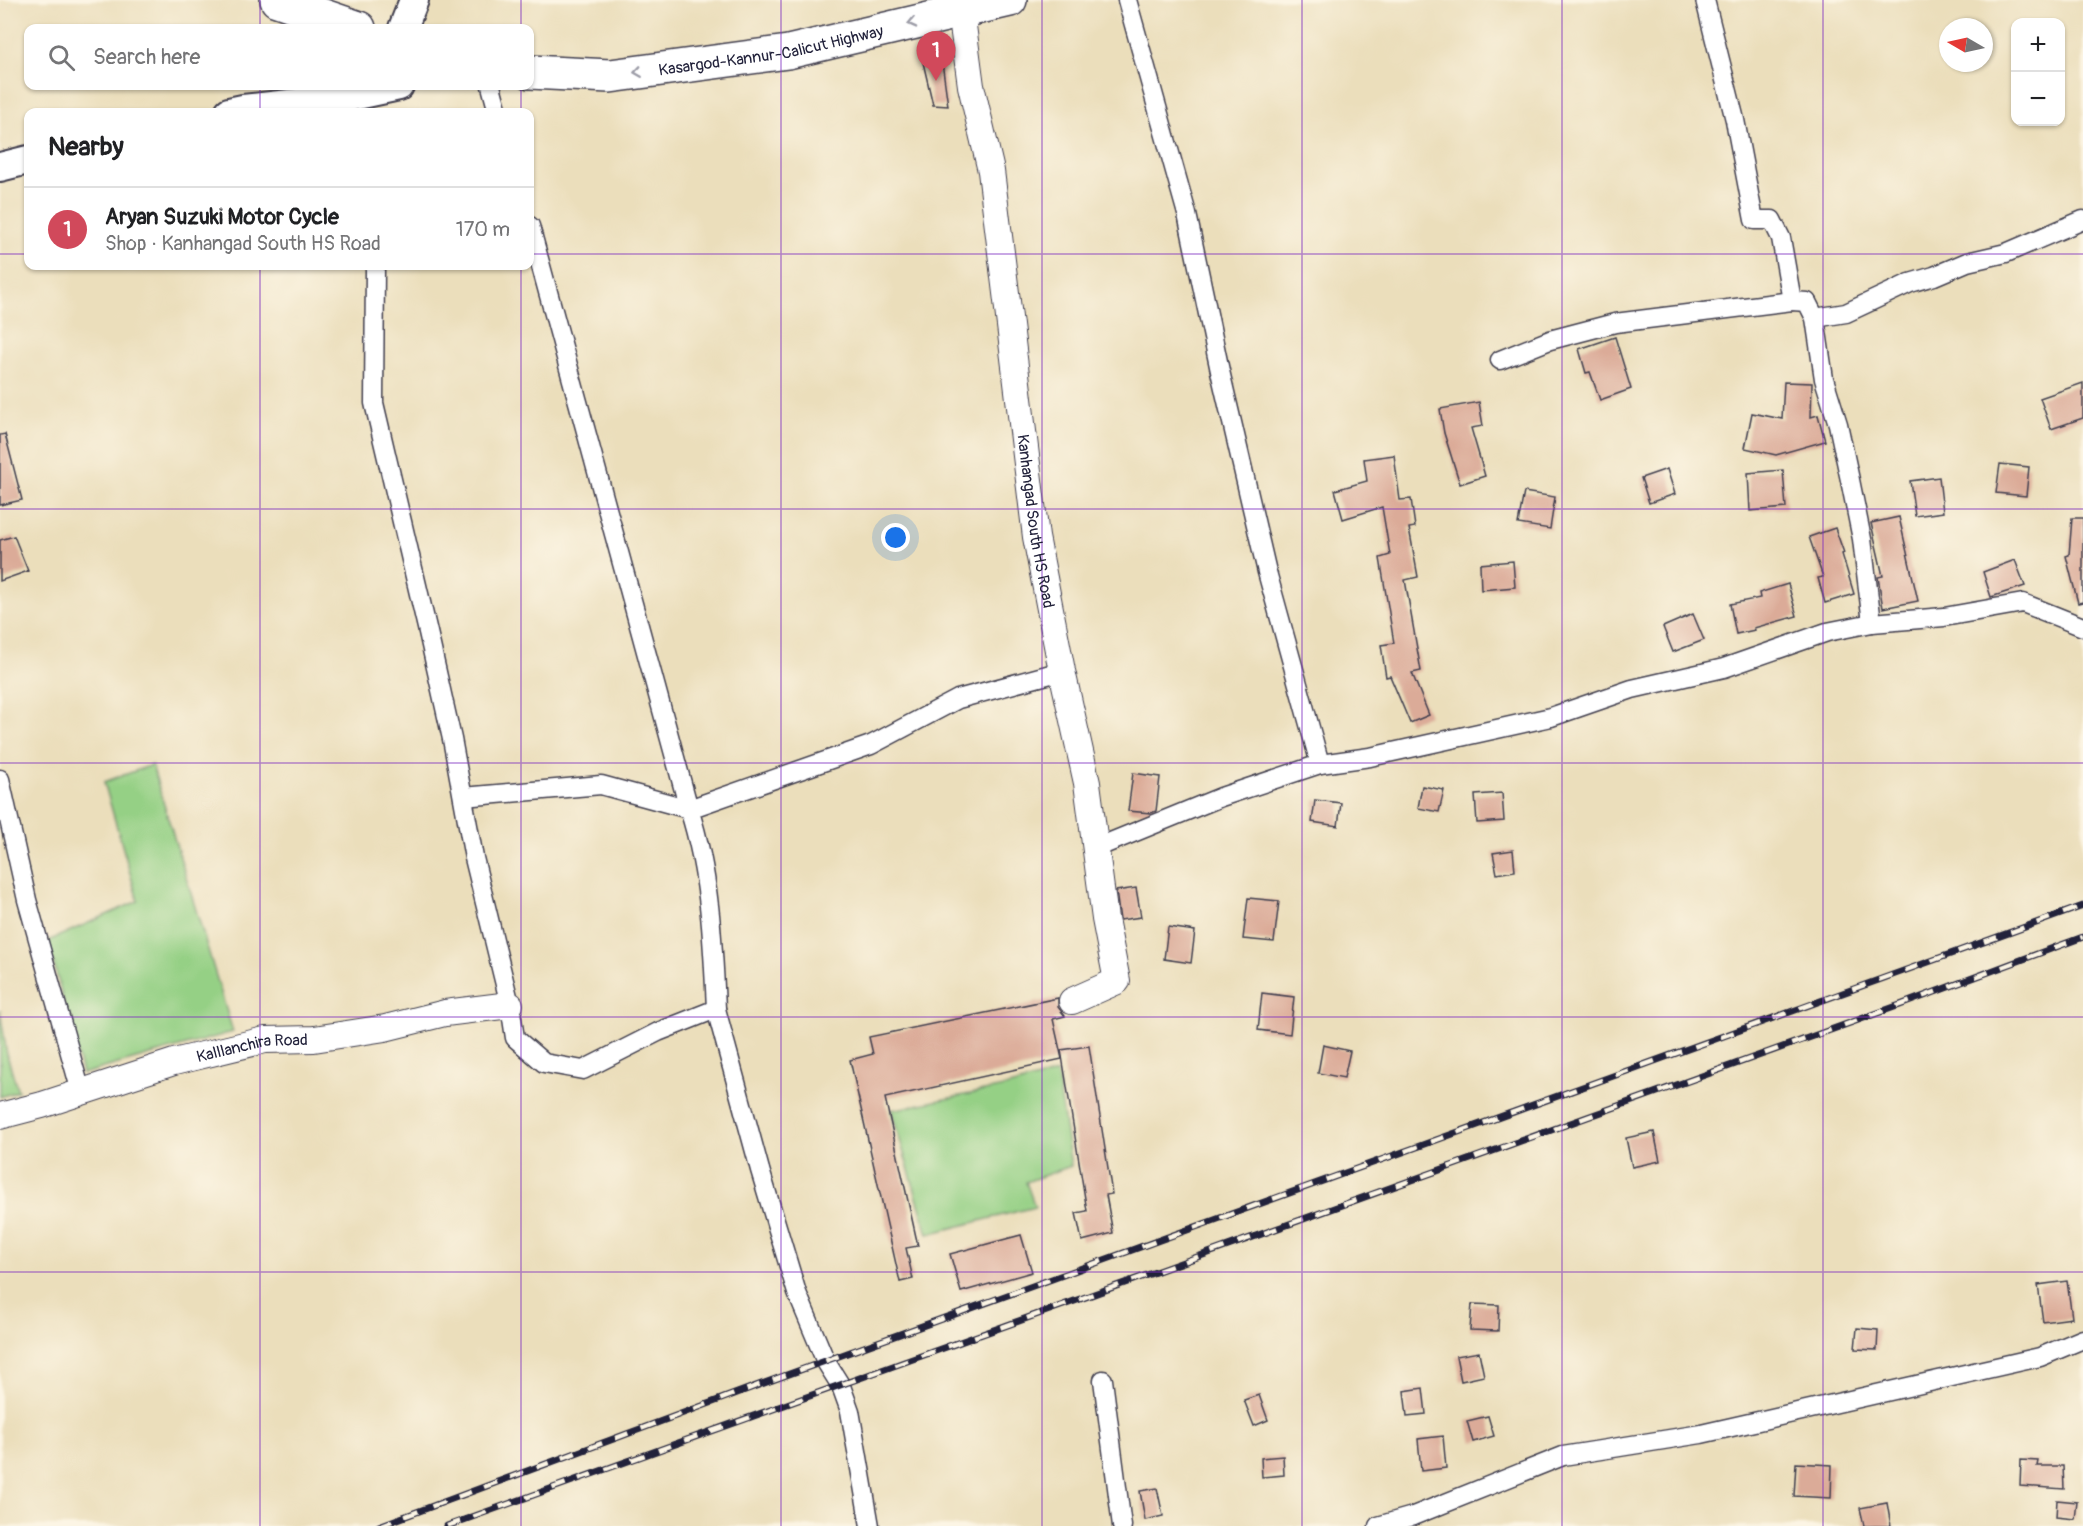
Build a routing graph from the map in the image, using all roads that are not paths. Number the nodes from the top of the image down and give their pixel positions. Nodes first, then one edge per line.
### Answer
1 (277, 0) edge
2 (414, 0) edge
3 (1010, 0) edge
4 (1127, 0) edge
5 (1705, 0) edge
6 (961, 11) junction
7 (347, 24) edge
8 (405, 24) edge
9 (534, 72) edge
10 (381, 90) edge
11 (492, 90) edge
12 (341, 99) edge
13 (262, 108) edge
14 (497, 108) edge
15 (24, 161) edge
16 (0, 167) edge
17 (2083, 220) edge
18 (534, 241) edge
19 (375, 270) edge
20 (1792, 301) junction
21 (1815, 318) junction
22 (1500, 360) dead end
23 (1872, 623) junction
24 (2083, 627) edge
25 (1062, 671) junction
26 (1320, 764) junction
27 (0, 779) edge
28 (463, 797) junction
29 (689, 809) junction
30 (1096, 848) junction
31 (1072, 1001) dead end
32 (510, 1005) junction
33 (716, 1009) junction
34 (81, 1092) junction
35 (0, 1116) edge
36 (2083, 1339) edge
37 (1103, 1380) dead end
38 (870, 1526) edge
39 (1122, 1526) edge
40 (1378, 1526) edge

1 - 7 highway
2 - 8 main road
3 - 6 highway, Kasargod-Kannur-Calicut Highway
4 - 26 street
5 - 20 street
6 -> 9 highway, Kasargod-Kannur-Calicut Highway
6 - 25 street, Kanhangad South HS Road
10 - 12 main road
11 - 14 street
12 - 13 main road
15 - 16 main road
17 - 21 street
18 - 29 street
19 - 28 street
20 - 21 street
20 - 22 street
21 - 23 street
23 - 24 street
23 - 26 street
25 - 29 street
25 - 30 street, Kanhangad South HS Road
26 - 30 street
27 - 34 street
28 - 29 street
28 - 32 street
29 - 33 street
30 - 31 street, Kanhangad South HS Road
32 - 33 street
32 - 34 street, Kalllanchira Road
33 - 38 street
34 - 35 street, Kalllanchira Road
36 - 40 street
37 - 39 street

